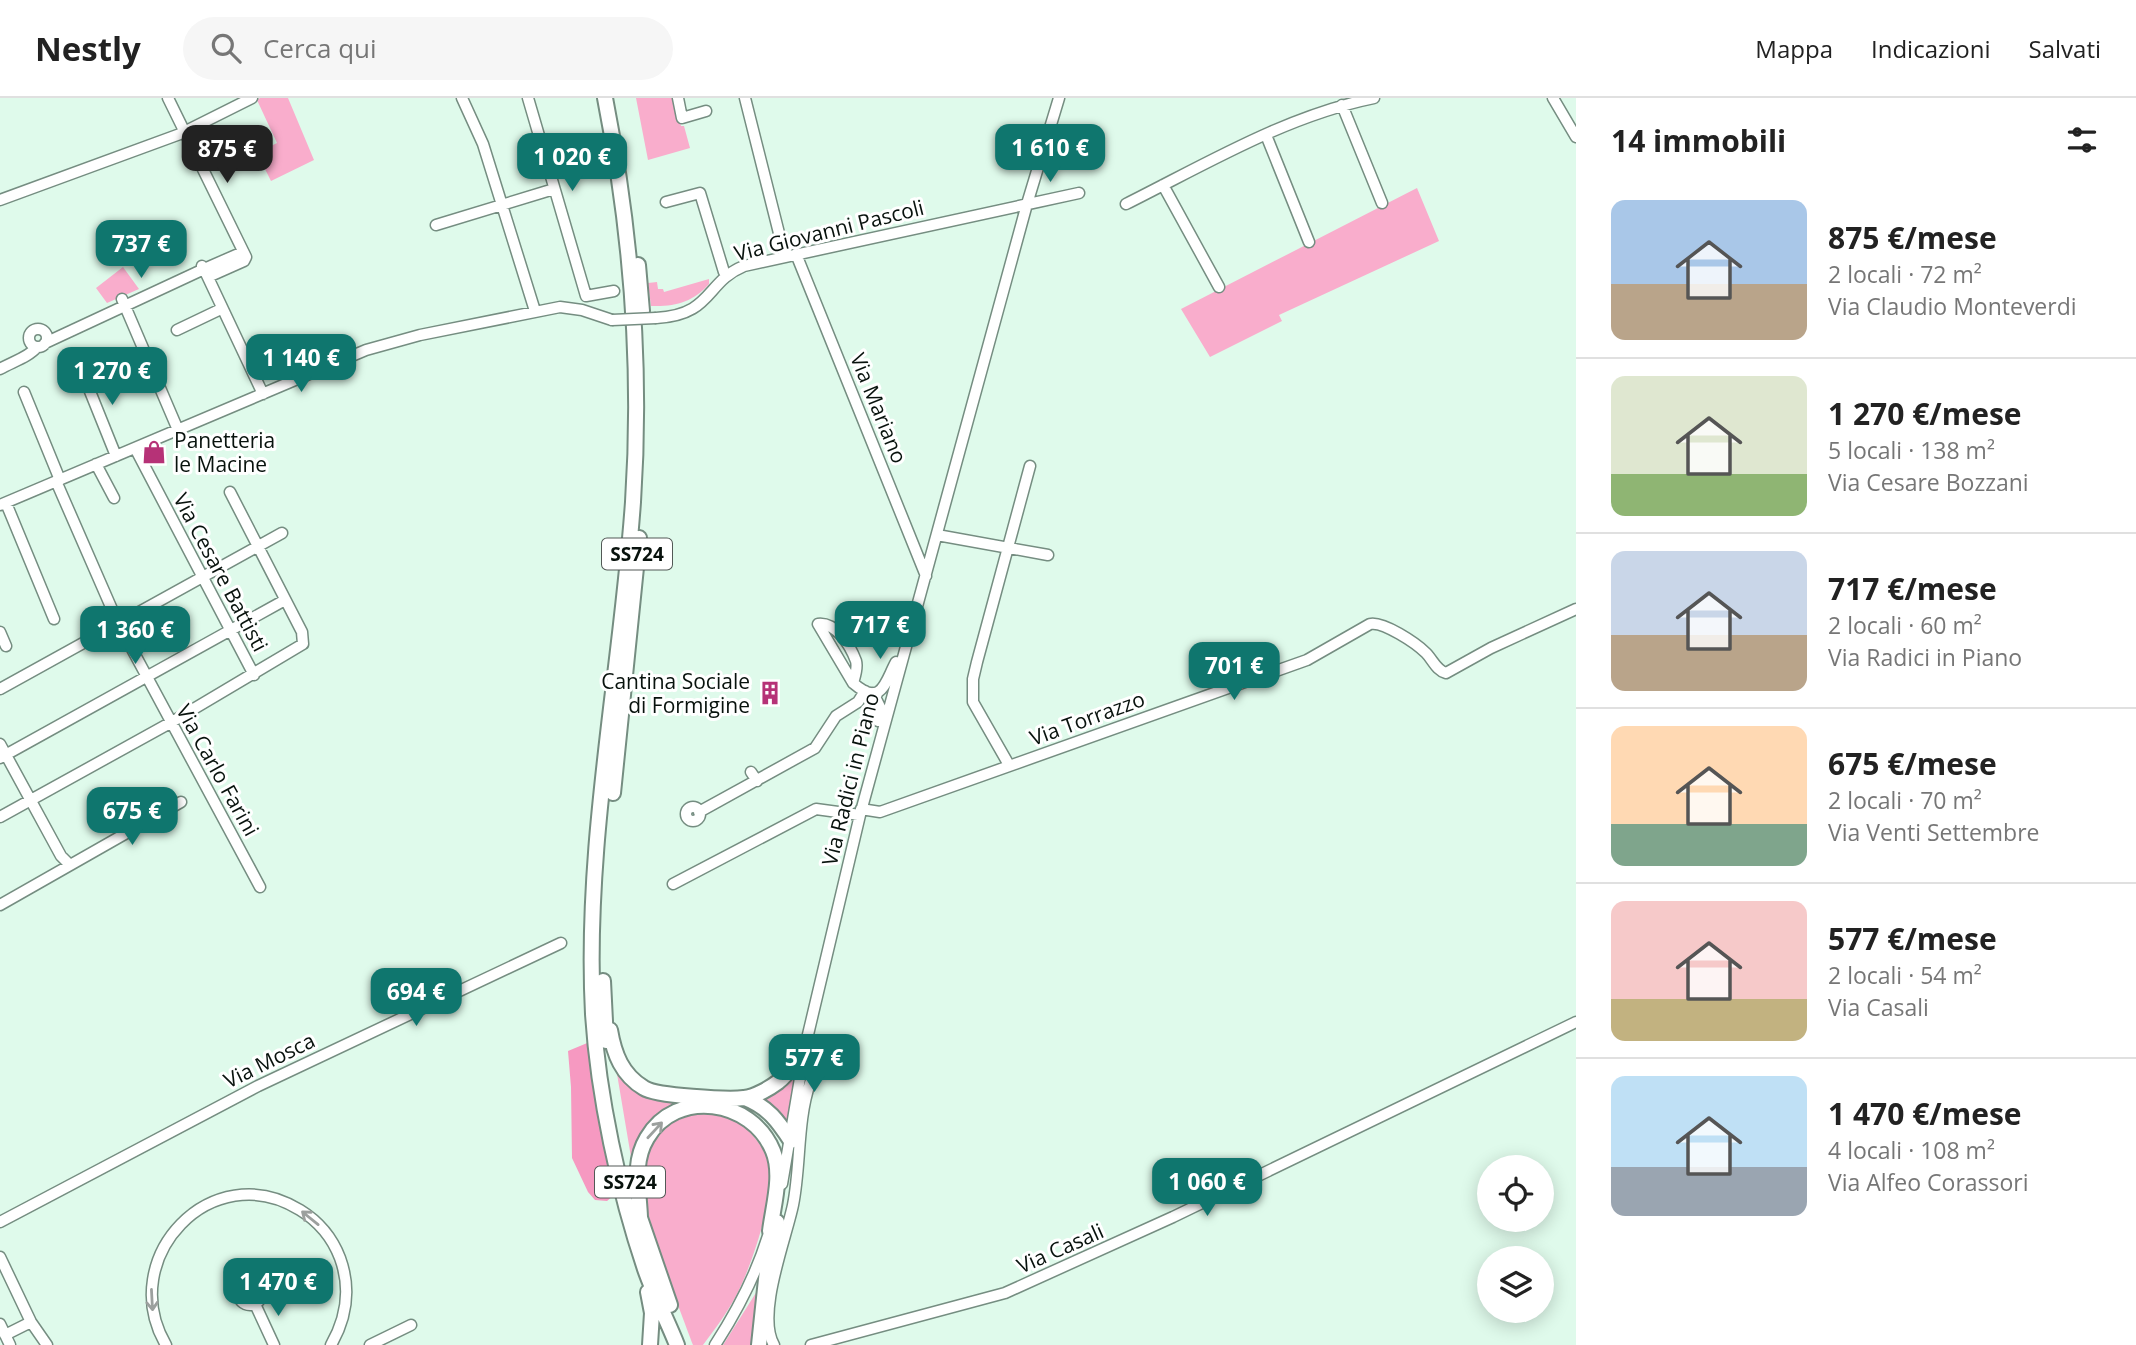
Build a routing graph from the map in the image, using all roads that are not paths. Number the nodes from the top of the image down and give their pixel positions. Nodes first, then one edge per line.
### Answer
1 (168, 98) edge
2 (252, 98) edge
3 (462, 98) edge
4 (528, 98) edge
5 (605, 98) edge
6 (614, 98) edge
7 (678, 98) edge
8 (757, 98) edge
9 (1059, 98) edge
10 (1374, 98) edge
11 (1553, 98) edge
12 (745, 99) edge
13 (1342, 105) junction
14 (706, 111) dead end
15 (184, 132) junction
16 (1266, 135) junction
17 (1576, 137) edge
18 (1163, 185) junction
19 (554, 189) junction
20 (1079, 193) dead end
21 (0, 200) edge
22 (666, 202) dead end
23 (1381, 203) dead end
24 (1027, 204) junction
25 (1126, 204) dead end
26 (503, 205) junction
27 (436, 225) dead end
28 (1309, 242) dead end
29 (791, 255) junction
30 (205, 270) junction
31 (729, 274) junction
32 (1219, 287) dead end
33 (614, 291) dead end
34 (123, 302) junction
35 (221, 309) junction
36 (535, 311) junction
37 (177, 330) dead end
38 (0, 369) edge
39 (81, 369) dead end
40 (24, 392) dead end
41 (263, 394) junction
42 (178, 430) junction
43 (135, 449) junction
44 (116, 456) junction
45 (96, 464) junction
46 (1030, 466) dead end
47 (58, 480) junction
48 (230, 492) dead end
49 (114, 498) dead end
50 (3, 504) edge
51 (282, 533) dead end
52 (937, 535) junction
53 (257, 545) junction
54 (1008, 548) junction
55 (1048, 555) dead end
56 (202, 576) junction
57 (926, 576) junction
58 (285, 600) junction
59 (1576, 609) edge
60 (54, 618) dead end
61 (118, 623) junction
62 (229, 630) junction
63 (0, 632) edge
64 (5, 646) dead end
65 (904, 655) junction
66 (254, 675) junction
67 (146, 677) junction
68 (853, 683) junction
69 (0, 689) edge
70 (869, 692) junction
71 (890, 698) junction
72 (170, 723) junction
73 (881, 735) junction
74 (0, 744) edge
75 (3, 756) edge
76 (1009, 765) junction
77 (30, 801) junction
78 (181, 802) dead end
79 (699, 811) dead end
80 (860, 812) junction
81 (0, 817) edge
82 (69, 864) junction
83 (673, 884) dead end
84 (260, 887) dead end
85 (0, 905) edge
86 (561, 943) dead end
87 (598, 1013) junction
88 (1576, 1022) edge
89 (806, 1043) junction
90 (745, 1098) junction
91 (791, 1141) junction
92 (779, 1203) junction
93 (640, 1217) junction
94 (0, 1222) edge
95 (770, 1231) junction
96 (0, 1257) edge
97 (646, 1269) junction
98 (255, 1304) dead end
99 (31, 1322) junction
100 (0, 1324) edge
101 (411, 1325) dead end
102 (5, 1335) junction
103 (10, 1345) edge
104 (47, 1345) edge
105 (166, 1345) edge
106 (274, 1345) edge
107 (331, 1345) edge
108 (370, 1345) edge
109 (650, 1345) edge
110 (677, 1345) edge
111 (686, 1345) edge
112 (715, 1345) edge
113 (759, 1345) edge
114 (774, 1345) edge
115 (811, 1345) edge

1 - 15 street
2 - 15 street
3 - 26 street
4 - 19 street
5 - 87 highway
6 - 87 highway, SS724
7 - 14 street
8 - 12 street
9 - 24 street, Via Radici in Piano
10 - 13 street
11 - 17 street
12 - 29 street, Via Mariano
13 - 16 street
13 - 23 street
15 - 21 street
15 - 30 street
16 - 18 street
16 - 28 street
18 - 25 street
18 - 32 street
19 - 26 street
19 - 33 street
20 - 24 street, Via Giovanni Pascoli
22 - 31 street
24 - 29 street, Via Giovanni Pascoli
24 - 52 street, Via Radici in Piano
26 - 27 street
26 - 36 street
29 - 31 street, Via Giovanni Pascoli
29 - 57 street, Via Mariano
30 - 34 street
30 - 35 street
31 - 36 street, Via Giovanni Pascoli, bridge
34 - 38 street
34 - 42 street
35 - 37 street
35 - 41 street
36 - 41 street, Via Giovanni Pascoli
39 - 44 street
40 - 47 street, Via Carlo Farini
41 - 42 street, Via Giovanni Pascoli
42 - 43 street, Via Giovanni Pascoli
43 - 44 street, Via Giovanni Pascoli
43 - 56 street, Via Cesare Battisti
44 - 45 street, Via Giovanni Pascoli
45 - 47 street, Via Giovanni Pascoli
45 - 49 street
46 - 54 street
47 - 50 street, Via Giovanni Pascoli
47 - 61 street, Via Carlo Farini
48 - 53 street
50 - 60 street
51 - 53 street
52 - 54 street
52 - 57 street, Via Radici in Piano
53 - 56 street
53 - 58 street
54 - 55 street
54 - 76 street
56 - 61 street
56 - 62 street, Via Cesare Battisti
57 - 65 street, Via Radici in Piano
58 - 62 street
58 - 66 street
59 - 76 street, Via Torrazzo
61 - 67 street, Via Carlo Farini
61 - 69 street
62 - 66 street, Via Cesare Battisti
62 - 67 street
63 - 64 street
65 - 70 street
65 - 71 street, Via Radici in Piano
66 - 72 street
67 - 72 street, Via Carlo Farini
67 - 75 street
68 - 68 street
68 - 70 street
70 - 71 street
70 - 73 street
70 - 79 street
71 - 73 street, Via Radici in Piano
72 - 77 street
72 - 84 street, Via Carlo Farini
73 - 80 street, Via Radici in Piano
74 - 75 street
75 - 77 street
76 - 80 street, Via Torrazzo
77 - 81 street
77 - 82 street
78 - 82 street
80 - 83 street
80 - 89 street, Via Radici in Piano
82 - 85 street
86 - 94 street, Via Mosca
87 - 90 highway
87 - 93 highway, SS724
87 - 97 highway, SS724
88 - 115 street, Via Casali
89 - 90 highway
89 - 91 street, Via Radici in Piano
89 - 114 street
90 - 91 highway
91 - 92 street, Via Radici in Piano
92 - 95 street, Via Radici in Piano
92 - 113 highway
93 -> 95 highway
93 - 111 highway, SS724
95 - 112 street, Via Radici in Piano
96 - 99 street
97 - 109 highway
97 - 110 highway, SS724
98 - 106 street
99 - 102 street
99 - 104 street
100 - 102 street
101 - 108 street
102 - 103 street
107 -> 105 street

